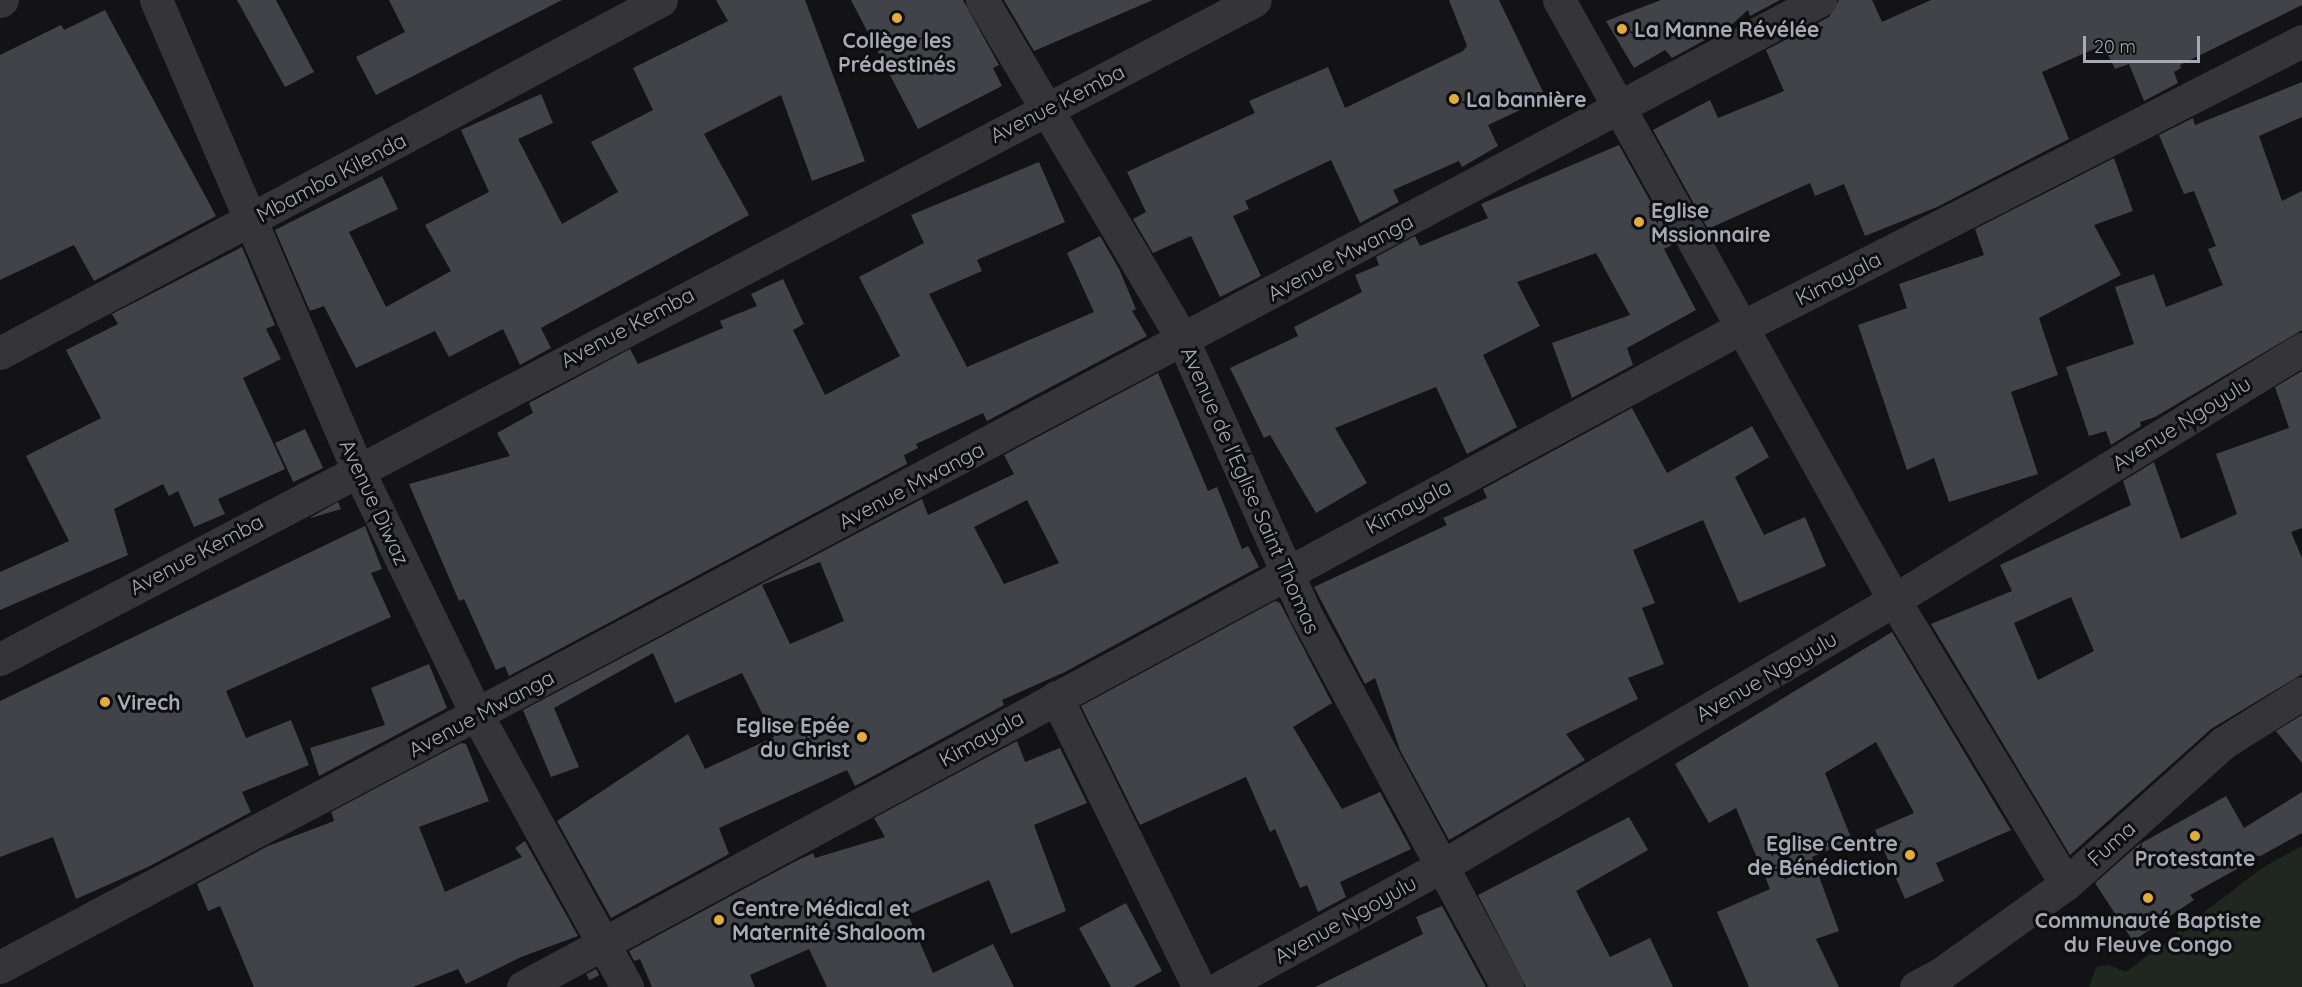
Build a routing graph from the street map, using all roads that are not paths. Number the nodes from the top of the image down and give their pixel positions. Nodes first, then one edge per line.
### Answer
1 (156, 0) edge
2 (661, 0) edge
3 (982, 0) edge
4 (1255, 0) edge
5 (1559, 0) edge
6 (1820, 0) edge
7 (2302, 41) edge
8 (1047, 108) junction
9 (1621, 109) junction
10 (252, 219) junction
11 (1742, 327) junction
12 (1184, 340) junction
13 (2302, 349) edge
14 (0, 353) edge
15 (357, 468) junction
16 (1285, 572) junction
17 (1894, 600) junction
18 (0, 659) edge
19 (2302, 693) edge
20 (1056, 697) junction
21 (477, 715) junction
22 (1442, 866) junction
23 (2066, 884) junction
24 (604, 944) junction
25 (0, 967) edge
26 (1502, 985) edge
27 (523, 987) edge
28 (627, 987) edge
29 (1199, 987) edge
30 (1221, 987) edge
31 (1916, 987) edge

1 - 10 street, Avenue Diwaz
2 - 10 street, Mbamba Kilenda
3 - 8 street, Avenue de l'Eglise Saint Thomas
4 - 8 street, Avenue Kemba
5 - 9 street
6 - 9 street, Avenue Mwanga
7 - 11 street, Kimayala
8 - 12 street, Avenue de l'Eglise Saint Thomas
8 - 15 street, Avenue Kemba
9 - 11 street
9 - 12 street, Avenue Mwanga
10 - 14 street, Mbamba Kilenda
10 - 15 street, Avenue Diwaz
11 - 16 street, Kimayala
11 - 17 street
12 - 16 street, Avenue de l'Eglise Saint Thomas
12 - 21 street, Avenue Mwanga
13 - 17 street, Avenue Ngoyulu
15 - 18 street, Avenue Kemba
15 - 21 street, Avenue Diwaz
16 - 20 street, Kimayala
16 - 22 street, Avenue de l'Eglise Saint Thomas
17 - 22 street, Avenue Ngoyulu
17 - 23 street
19 - 23 street, Fuma
20 - 24 street, Kimayala
20 - 29 street
21 - 24 street, Avenue Diwaz
21 - 25 street, Avenue Mwanga
22 - 26 street, Avenue de l'Eglise Saint Thomas
22 - 30 street, Avenue Ngoyulu
23 - 31 street, Fuma
24 - 27 street, Kimayala
24 - 28 street, Avenue Diwaz

